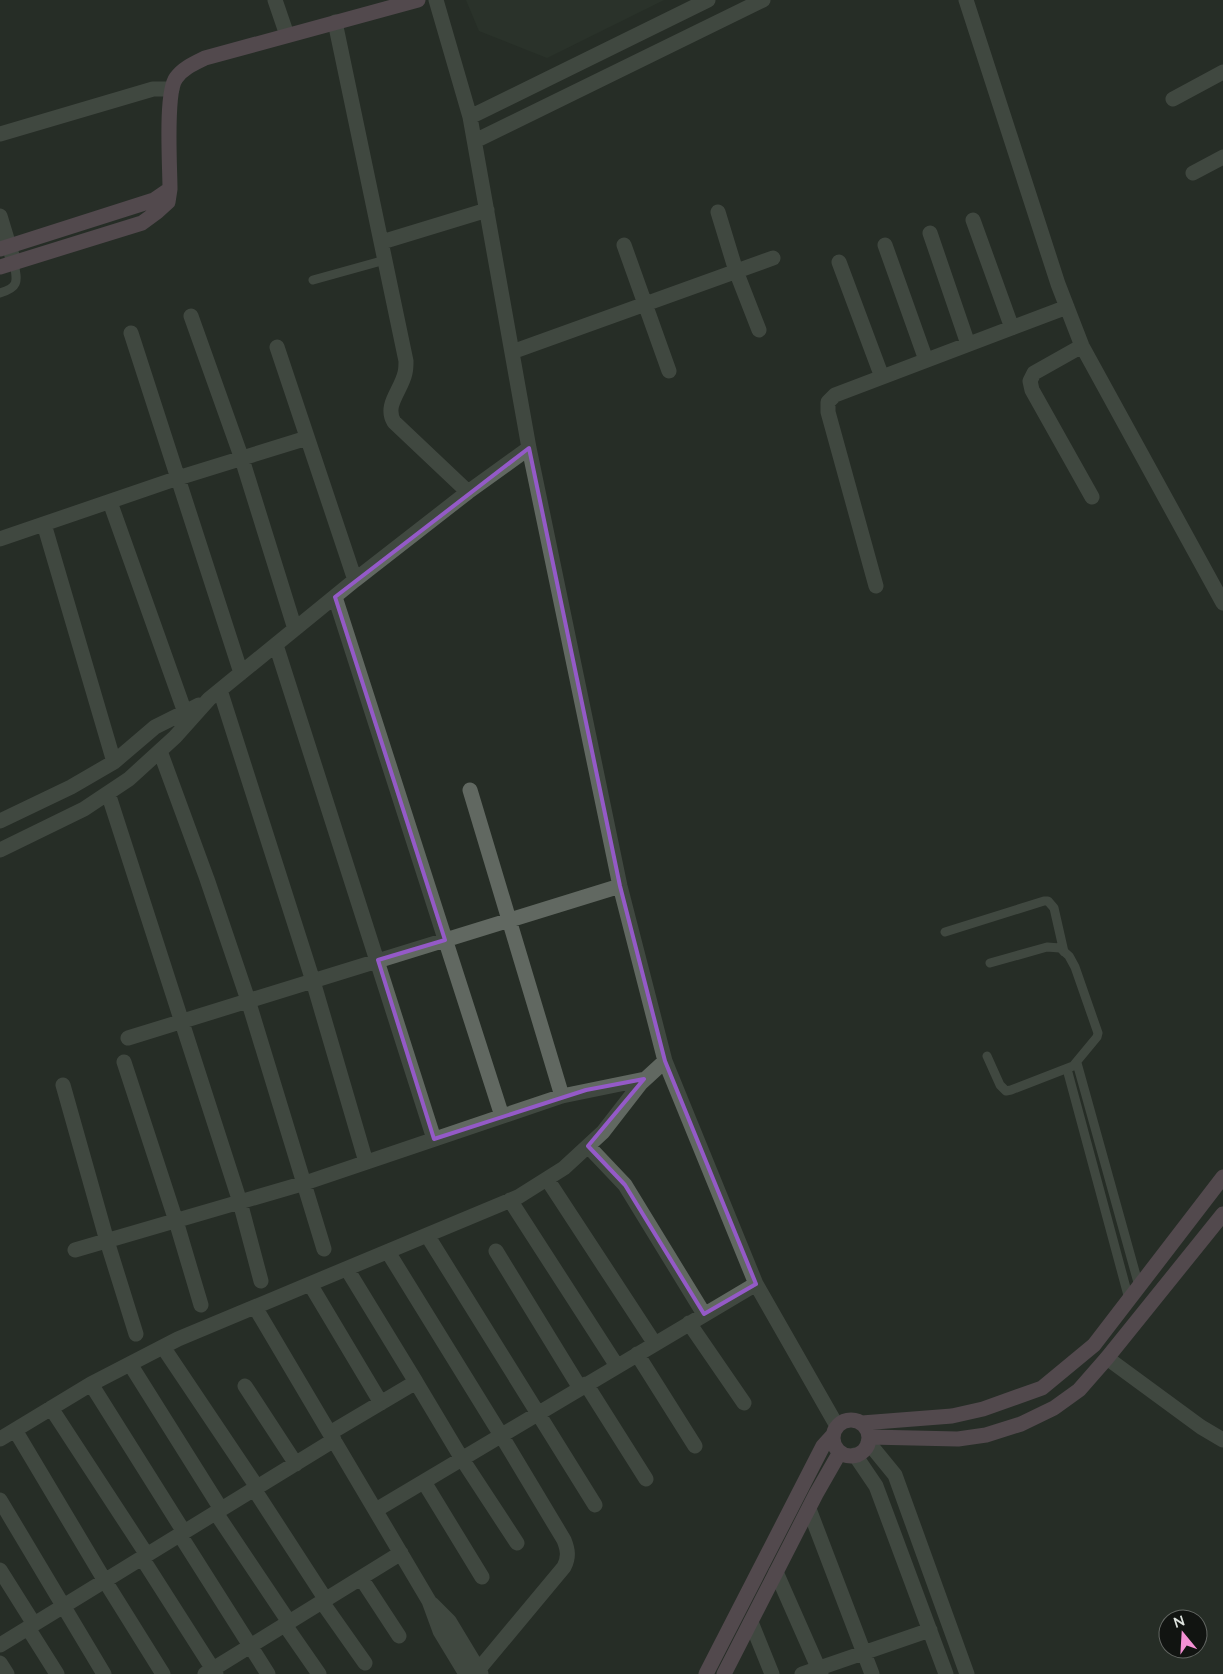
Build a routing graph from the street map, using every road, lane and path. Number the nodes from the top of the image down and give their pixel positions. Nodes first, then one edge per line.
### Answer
1 (275, 0) edge
2 (418, 0) edge
3 (436, 0) edge
4 (708, 0) edge
5 (763, 0) edge
6 (966, 0) edge
7 (335, 22) junction
8 (287, 35) junction
9 (1223, 72) edge
10 (172, 89) junction
11 (1173, 99) dead end
12 (470, 117) junction
13 (0, 134) edge
14 (475, 141) junction
15 (1223, 157) edge
16 (1193, 173) dead end
17 (170, 189) junction
18 (487, 210) junction
19 (718, 212) dead end
20 (0, 216) edge
21 (973, 220) dead end
22 (930, 233) dead end
23 (382, 242) junction
24 (624, 245) dead end
25 (885, 245) dead end
26 (5, 248) edge
27 (773, 258) dead end
28 (385, 260) junction
29 (839, 262) dead end
30 (7, 265) edge
31 (736, 271) junction
32 (313, 280) dead end
33 (0, 293) edge
34 (646, 304) junction
35 (1066, 307) junction
36 (191, 316) dead end
37 (1012, 328) junction
38 (759, 330) dead end
39 (131, 333) dead end
40 (968, 344) junction
41 (277, 346) dead end
42 (1082, 346) junction
43 (512, 352) junction
44 (926, 360) junction
45 (669, 371) dead end
46 (882, 377) junction
47 (307, 438) junction
48 (530, 448) junction
49 (242, 459) junction
50 (178, 478) junction
51 (468, 492) junction
52 (1092, 497) dead end
53 (110, 502) junction
54 (44, 524) junction
55 (0, 540) edge
56 (355, 580) junction
57 (876, 586) dead end
58 (335, 597) junction
59 (1223, 602) edge
60 (295, 629) junction
61 (276, 645) junction
62 (241, 673) junction
63 (214, 695) junction
64 (186, 717) junction
65 (160, 751) junction
66 (114, 762) junction
67 (470, 790) dead end
68 (108, 793) junction
69 (0, 821) edge
70 (0, 850) edge
71 (620, 886) junction
72 (508, 920) junction
73 (945, 932) dead end
74 (445, 940) junction
75 (1064, 952) junction
76 (378, 960) junction
77 (990, 963) dead end
78 (312, 981) junction
79 (248, 1000) junction
80 (181, 1020) junction
81 (128, 1038) dead end
82 (987, 1056) dead end
83 (665, 1061) junction
84 (124, 1062) dead end
85 (1078, 1063) junction
86 (1067, 1069) junction
87 (645, 1079) junction
88 (64, 1085) dead end
89 (562, 1096) junction
90 (502, 1116) junction
91 (434, 1139) junction
92 (588, 1146) junction
93 (366, 1162) junction
94 (1223, 1177) edge
95 (547, 1179) junction
96 (305, 1183) junction
97 (510, 1200) junction
98 (240, 1202) junction
99 (1223, 1214) edge
100 (176, 1221) junction
101 (426, 1235) junction
102 (108, 1241) junction
103 (324, 1249) dead end
104 (75, 1250) dead end
105 (496, 1251) dead end
106 (388, 1252) junction
107 (347, 1269) junction
108 (261, 1281) dead end
109 (310, 1284) junction
110 (756, 1284) junction
111 (1140, 1286) junction
112 (1129, 1299) junction
113 (200, 1305) dead end
114 (255, 1307) junction
115 (704, 1314) junction
116 (689, 1323) junction
117 (136, 1334) dead end
118 (655, 1344) junction
119 (163, 1347) junction
120 (637, 1354) junction
121 (1107, 1358) junction
122 (130, 1364) junction
123 (617, 1366) junction
124 (416, 1382) junction
125 (91, 1384) junction
126 (245, 1386) dead end
127 (583, 1386) junction
128 (381, 1403) junction
129 (744, 1403) dead end
130 (51, 1408) junction
131 (539, 1413) junction
132 (862, 1423) junction
133 (15, 1430) junction
134 (835, 1430) junction
135 (501, 1435) junction
136 (332, 1436) junction
137 (0, 1439) edge
138 (868, 1440) junction
139 (1223, 1440) edge
140 (695, 1446) dead end
141 (840, 1452) junction
142 (855, 1455) junction
143 (462, 1459) junction
144 (296, 1464) junction
145 (646, 1479) dead end
146 (424, 1482) junction
147 (255, 1488) junction
148 (0, 1500) edge
149 (596, 1505) dead end
150 (809, 1509) junction
151 (376, 1510) junction
152 (218, 1511) junction
153 (182, 1534) junction
154 (517, 1543) dead end
155 (401, 1553) junction
156 (145, 1556) junction
157 (0, 1570) edge
158 (776, 1572) junction
159 (482, 1577) dead end
160 (361, 1578) junction
161 (105, 1581) junction
162 (324, 1601) junction
163 (64, 1606) junction
164 (751, 1622) junction
165 (287, 1624) junction
166 (31, 1626) junction
167 (930, 1630) junction
168 (399, 1636) dead end
169 (0, 1645) edge
170 (250, 1646) junction
171 (864, 1653) junction
172 (0, 1662) edge
173 (365, 1663) dead end
174 (819, 1671) edge
175 (211, 1672) edge
176 (475, 1672) edge
177 (7, 1674) edge
178 (57, 1674) edge
179 (104, 1674) edge
180 (163, 1674) edge
181 (268, 1674) edge
182 (319, 1674) edge
183 (706, 1674) edge
184 (724, 1674) edge
185 (772, 1674) edge
186 (802, 1674) edge
187 (872, 1674) edge
188 (946, 1674) edge
189 (967, 1674) edge

1 - 8 street
2 - 7 main road
3 - 12 street
4 - 12 street
5 - 14 street
6 - 35 street
7 - 8 main road
7 - 23 street
8 - 10 main road
9 - 11 street
10 - 13 street
10 - 17 main road
12 - 14 street
14 - 18 street
15 - 16 street
17 - 26 main road
17 - 30 main road
18 - 23 street
18 - 43 street
19 - 31 street
20 - 26 street
21 - 37 street
22 - 40 street
23 - 28 street
24 - 34 street
25 - 44 street
26 - 30 street
27 - 31 street
28 - 32 lane
28 - 51 street
29 - 46 street
30 - 33 lane
31 - 34 street
31 - 38 street
34 - 43 street
34 - 45 street
35 - 37 street
35 - 42 street
36 - 49 street
37 - 40 street
39 - 50 street
40 - 44 street
41 - 47 street
42 - 52 street
42 - 59 street
43 - 48 street
44 - 46 street
46 - 57 street
47 - 49 street
47 - 56 street
48 - 51 street
48 - 71 street
49 - 50 street
49 - 60 street
50 - 53 street
50 - 62 street
51 - 56 street
53 - 54 street
53 - 64 street
54 - 55 street
54 - 66 street
56 - 58 street
58 - 60 street
58 - 74 street
60 - 61 street
61 - 62 street
61 - 76 street
62 - 63 street
63 - 64 street
63 - 78 street
64 - 65 street
64 - 66 street
65 - 68 street
65 - 79 street
66 - 69 street
67 - 72 street
68 - 70 street
68 - 80 street
71 - 72 street
71 - 83 street
72 - 74 street
72 - 89 street
73 - 75 lane
74 - 76 street
74 - 90 street
75 - 77 lane
75 - 85 lane
76 - 78 street
76 - 91 street
78 - 79 street
78 - 93 street
79 - 80 street
79 - 96 street
80 - 81 street
80 - 98 street
82 - 86 lane
83 - 87 street
83 - 110 street
84 - 100 street
85 - 86 lane
85 - 111 lane
86 - 112 lane
87 - 89 street
87 - 92 street
88 - 102 street
89 - 90 street
90 - 91 street
91 - 93 street
92 - 95 street
92 - 115 street
93 - 96 street
94 - 111 main road
95 - 97 street
95 - 118 street
96 - 98 street
96 - 103 street
97 - 101 street
97 - 123 street
98 - 100 street
98 - 108 street
99 - 121 main road
100 - 102 street
100 - 113 street
101 - 106 street
101 - 131 street
102 - 104 street
102 - 117 street
105 - 127 street
106 - 107 street
106 - 135 street
107 - 109 street
107 - 124 street
109 - 114 street
109 - 128 street
110 - 115 street
110 - 134 street
111 - 112 main road
112 - 132 main road
114 - 119 street
114 - 136 street
115 - 116 street
116 - 118 street
116 - 129 street
118 - 120 street
119 - 122 street
119 - 147 street
120 - 123 street
120 - 140 street
121 - 138 main road
121 - 139 street
122 - 125 street
122 - 152 street
123 - 127 street
124 - 128 street
124 - 143 street
125 - 130 street
125 - 153 street
126 - 144 street
127 - 131 street
127 - 145 street
128 - 136 street
130 - 133 street
130 - 156 street
131 - 135 street
131 - 149 street
132 - 134 main road
132 - 138 main road
133 - 137 street
133 - 161 street
134 - 141 main road
134 - 183 main road
135 - 143 street
135 - 176 street
136 - 144 street
136 - 151 street
138 - 142 main road
138 - 189 street
141 - 142 main road
141 - 150 main road
142 - 167 street
143 - 146 street
143 - 154 street
144 - 147 street
146 - 151 street
146 - 159 street
147 - 152 street
147 - 162 street
148 - 163 street
150 - 158 main road
150 - 171 street
151 - 155 street
152 - 153 street
152 - 165 street
153 - 156 street
153 - 170 street
155 - 160 street
155 - 176 street
156 - 161 street
156 - 175 street
157 - 166 street
158 - 164 main road
158 - 174 street
160 - 162 street
160 - 168 street
161 - 163 street
161 - 180 street
162 - 165 street
162 - 173 street
163 - 166 street
163 - 179 street
164 - 184 main road
164 - 185 street
165 - 170 street
165 - 182 street
166 - 169 street
166 - 178 street
167 - 171 street
167 - 188 street
170 - 175 street
170 - 181 street
171 - 174 street
171 - 187 street
172 - 177 street
174 - 186 street

